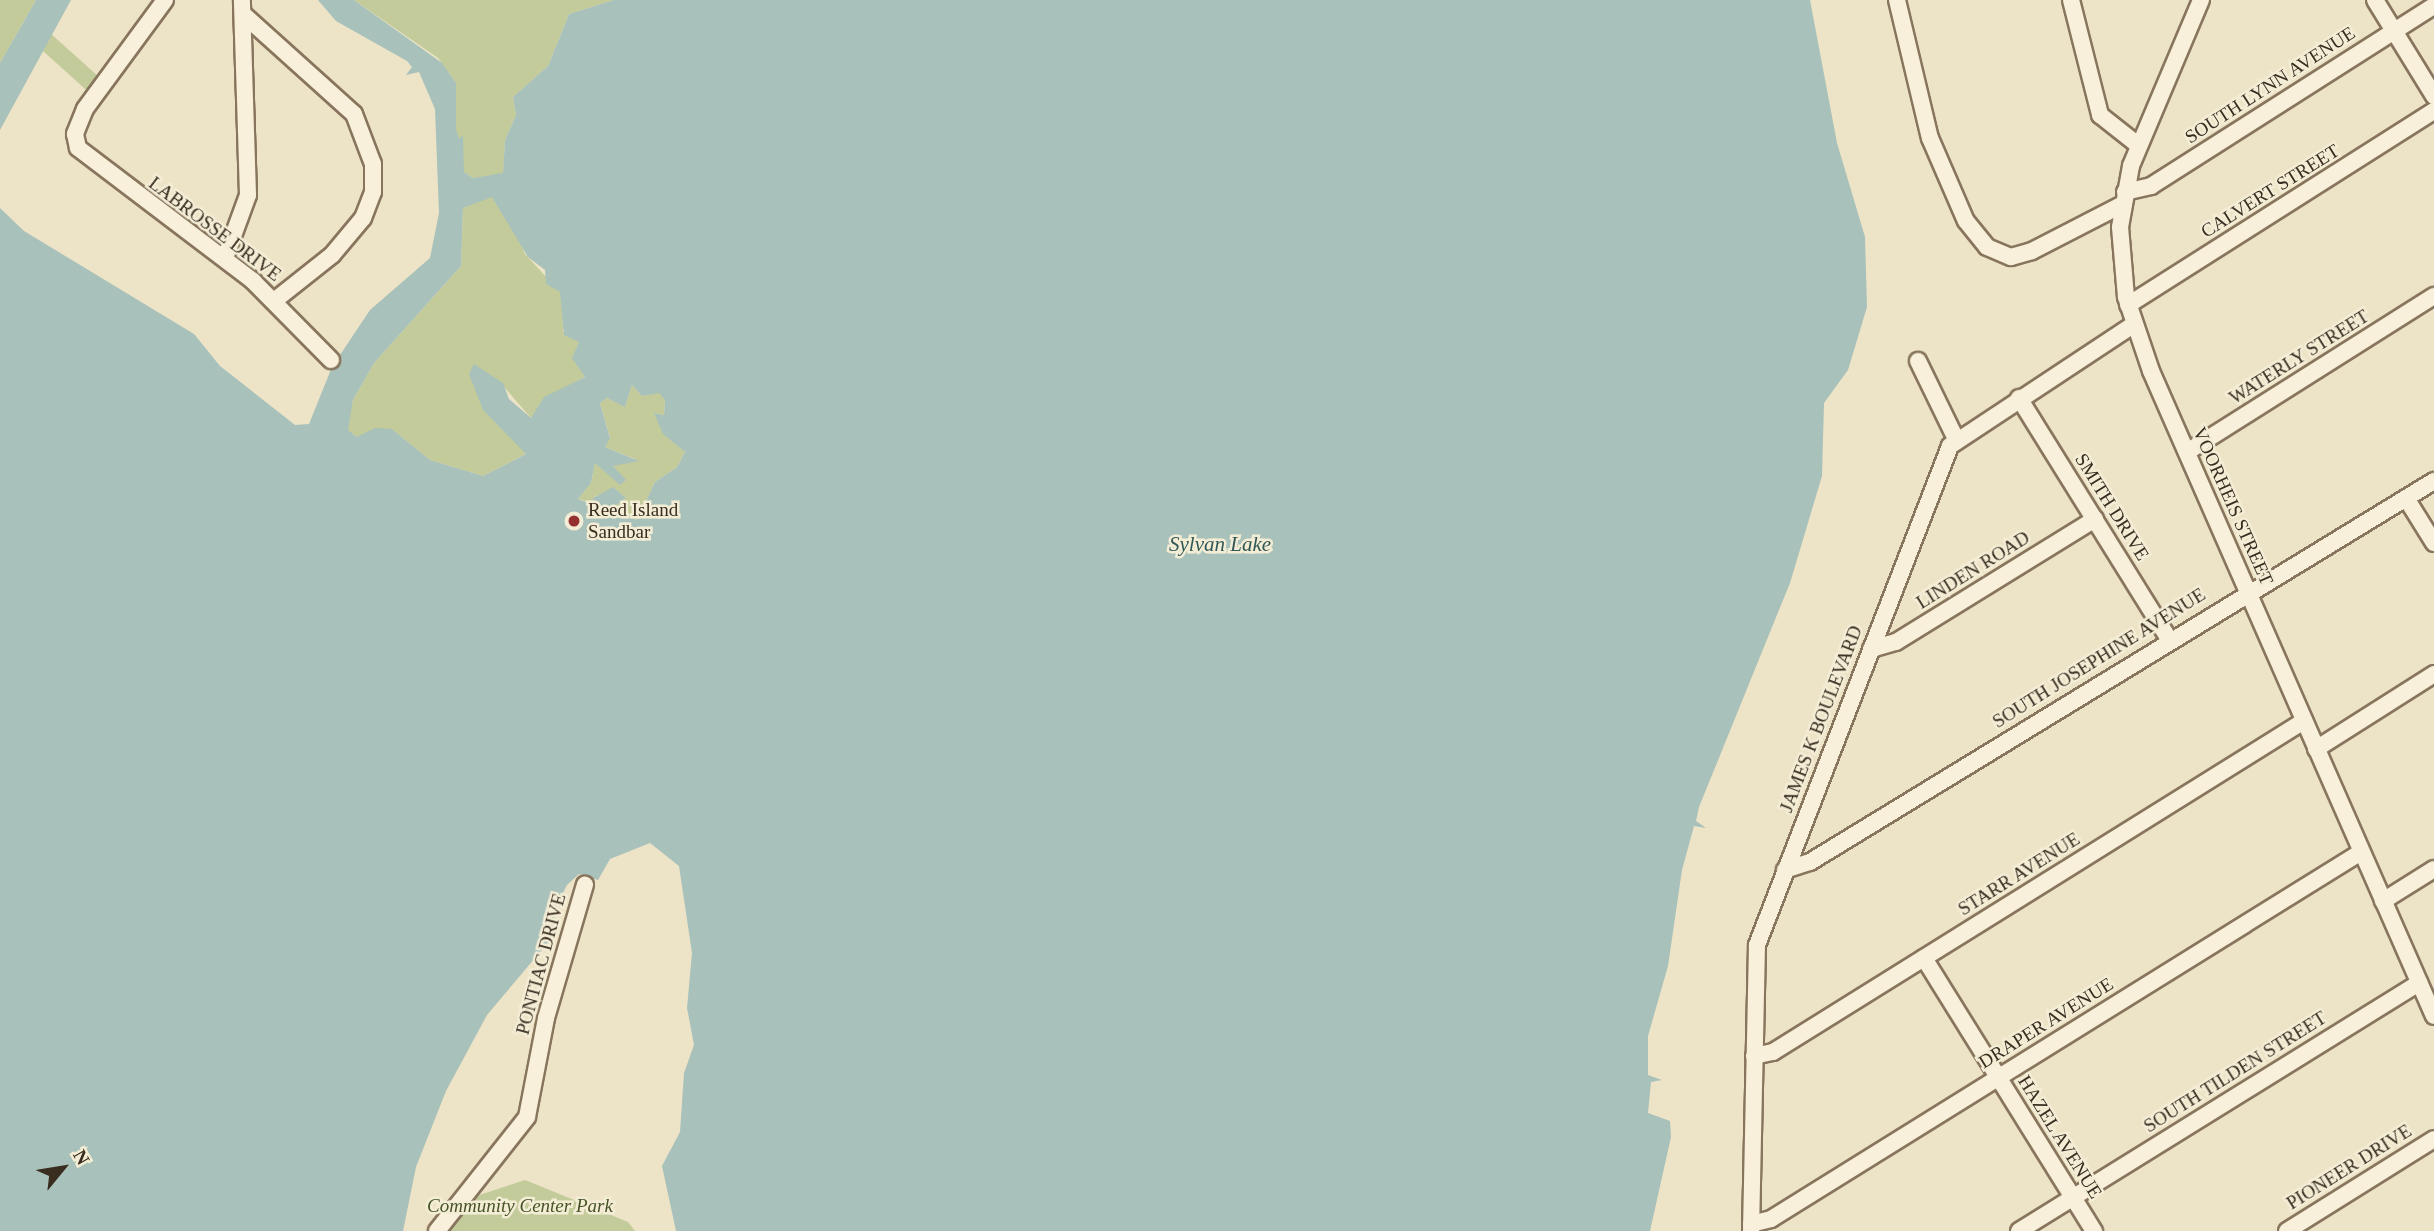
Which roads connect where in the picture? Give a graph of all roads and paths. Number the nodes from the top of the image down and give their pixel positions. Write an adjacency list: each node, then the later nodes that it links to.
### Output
1 (165, 0): 13 (street, LABROSSE DRIVE)
2 (1896, 0): 12 (street, SOUTH LYNN AVENUE)
3 (2071, 0): 11 (street)
4 (2201, 0): 11 (street, VOORHEIS STREET)
5 (2375, 0): 8 (street)
6 (2434, 6): 8 (street, SOUTH LYNN AVENUE)
7 (243, 8): 13 (street); 15 (street)
8 (2394, 31): 9 (street); 12 (street, SOUTH LYNN AVENUE)
9 (2434, 96)
10 (2434, 111): 16 (street, CALVERT STREET)
11 (2138, 145): 12 (street, VOORHEIS STREET)
12 (2124, 198): 16 (street, VOORHEIS STREET)
13 (225, 258): 15 (street, LABROSSE DRIVE)
14 (2434, 296): 22 (street, WATERLY STREET)
15 (274, 301): 18 (street, LABROSSE DRIVE)
16 (2128, 305): 17 (street, VOORHEIS STREET)
17 (2133, 326): 20 (street); 22 (street, VOORHEIS STREET)
18 (331, 360)
19 (1918, 361): 21 (street)
20 (2019, 398): 21 (street); 25 (street, SMITH DRIVE)
21 (1956, 439): 29 (street, JAMES K BOULEVARD)
22 (2187, 452): 27 (street, VOORHEIS STREET)
23 (2434, 481): 24 (street, SOUTH JOSEPHINE AVENUE)
24 (2406, 498): 26 (street); 27 (street, SOUTH JOSEPHINE AVENUE)
25 (2095, 519): 28 (street, SMITH DRIVE); 29 (street, LINDEN ROAD)
26 (2434, 543)
27 (2248, 593): 28 (street, SOUTH JOSEPHINE AVENUE); 31 (street, VOORHEIS STREET)
28 (2169, 639): 35 (street, SOUTH JOSEPHINE AVENUE)
29 (1871, 649): 35 (street, JAMES K BOULEVARD)
30 (2434, 674): 32 (street)
31 (2304, 721): 32 (street, VOORHEIS STREET); 38 (street, STARR AVENUE)
32 (2316, 749): 33 (street, VOORHEIS STREET)
33 (2361, 852): 37 (street, VOORHEIS STREET); 42 (street, DRAPER AVENUE)
34 (2434, 869): 37 (street)
35 (1785, 870): 41 (street, JAMES K BOULEVARD)
36 (585, 885): 46 (street, PONTIAC DRIVE)
37 (2383, 901): 39 (street, VOORHEIS STREET)
38 (1924, 958): 41 (street, STARR AVENUE); 42 (street, HAZEL AVENUE)
39 (2419, 983): 40 (street, VOORHEIS STREET); 44 (street, SOUTH TILDEN STREET)
40 (2434, 1016)
41 (1754, 1056): 45 (street, JAMES K BOULEVARD)
42 (1999, 1077): 44 (street, HAZEL AVENUE); 45 (street, DRAPER AVENUE)
43 (2434, 1139): 49 (street, PIONEER DRIVE)
44 (2073, 1197): 47 (street, SOUTH TILDEN STREET); 48 (street, HAZEL AVENUE)
45 (1751, 1228)
46 (437, 1231)
47 (2019, 1231)
48 (2094, 1231)
49 (2287, 1231)

